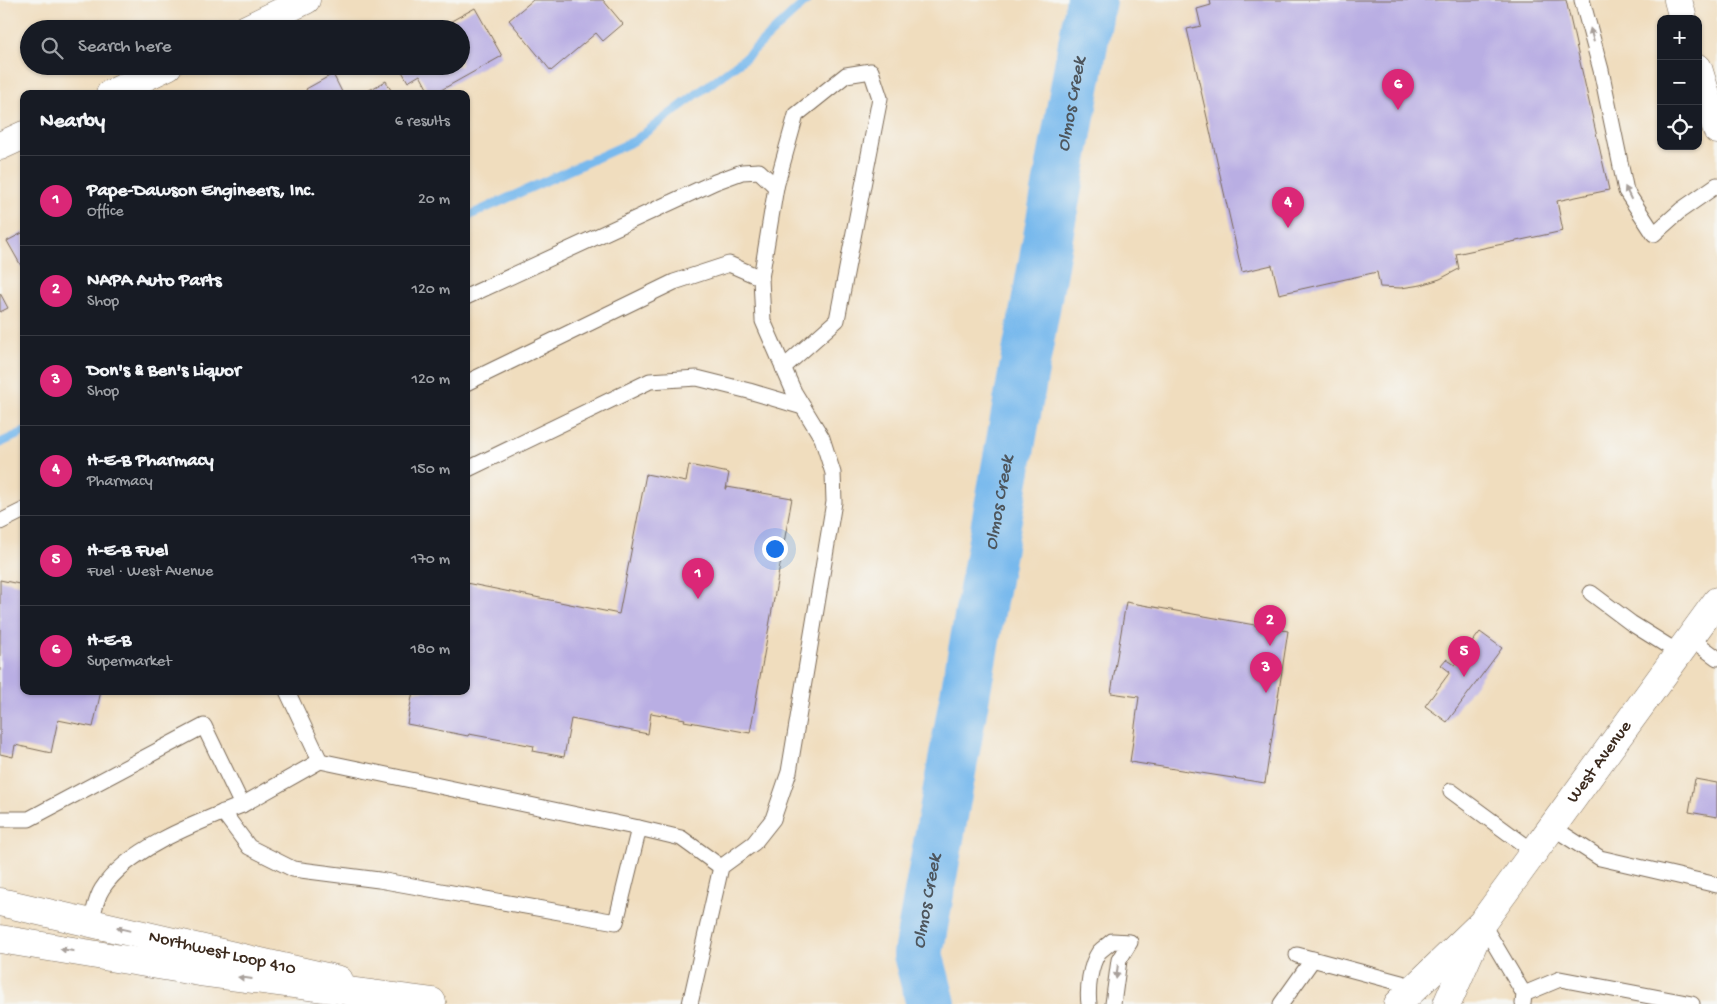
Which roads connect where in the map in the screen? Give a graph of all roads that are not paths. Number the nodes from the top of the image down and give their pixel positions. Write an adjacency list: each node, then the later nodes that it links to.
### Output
1 (1582, 0): 12 (lane, one-way to 1)
2 (1678, 0): 4 (main road)
3 (296, 2): 5 (main road)
4 (1683, 15)
5 (263, 20)
6 (149, 75): 8 (main road)
7 (1702, 81): 9 (main road)
8 (118, 90)
9 (1717, 130)
10 (20, 137): 11 (main road)
11 (0, 146)
12 (1717, 185)
13 (776, 187): 14 (lane); 15 (lane); 16 (lane)
14 (762, 278): 16 (lane); 17 (lane)
15 (470, 295)
16 (783, 368): 18 (lane)
17 (470, 381)
18 (804, 408): 19 (lane); 35 (lane)
19 (470, 468)
20 (20, 512): 21 (lane)
21 (0, 522)
22 (1591, 593): 24 (lane)
23 (1717, 601): 24 (main road, West Avenue)
24 (1684, 646): 25 (lane); 32 (main road, West Avenue)
25 (1717, 658)
26 (289, 695): 27 (lane)
27 (320, 761): 29 (lane); 33 (lane)
28 (1451, 791): 34 (lane)
29 (242, 804): 30 (lane); 31 (lane)
30 (223, 812): 33 (lane); 38 (lane)
31 (0, 819)
32 (1552, 827): 34 (main road, West Avenue); 36 (lane)
33 (639, 828): 35 (lane)
34 (1534, 852): 39 (main road, West Avenue)
35 (721, 867): 46 (lane)
36 (1717, 885)
37 (0, 902): 38 (main road, Northwest Loop 410)
38 (92, 922): 45 (main road, Northwest Loop 410, one-way to 38)
39 (1482, 923): 43 (main road, West Avenue); 44 (lane); 50 (main road, West Avenue)
40 (0, 939): 45 (main road, one-way to 40)
41 (1297, 955): 42 (lane)
42 (1313, 959): 43 (lane); 49 (lane)
43 (1407, 995)
44 (1524, 999): 51 (lane)
45 (437, 1003)
46 (690, 1004)
47 (1089, 1004): 48 (lane, one-way to 48)
48 (1113, 1004)
49 (1281, 1004)
50 (1447, 1004)
51 (1692, 1004)

